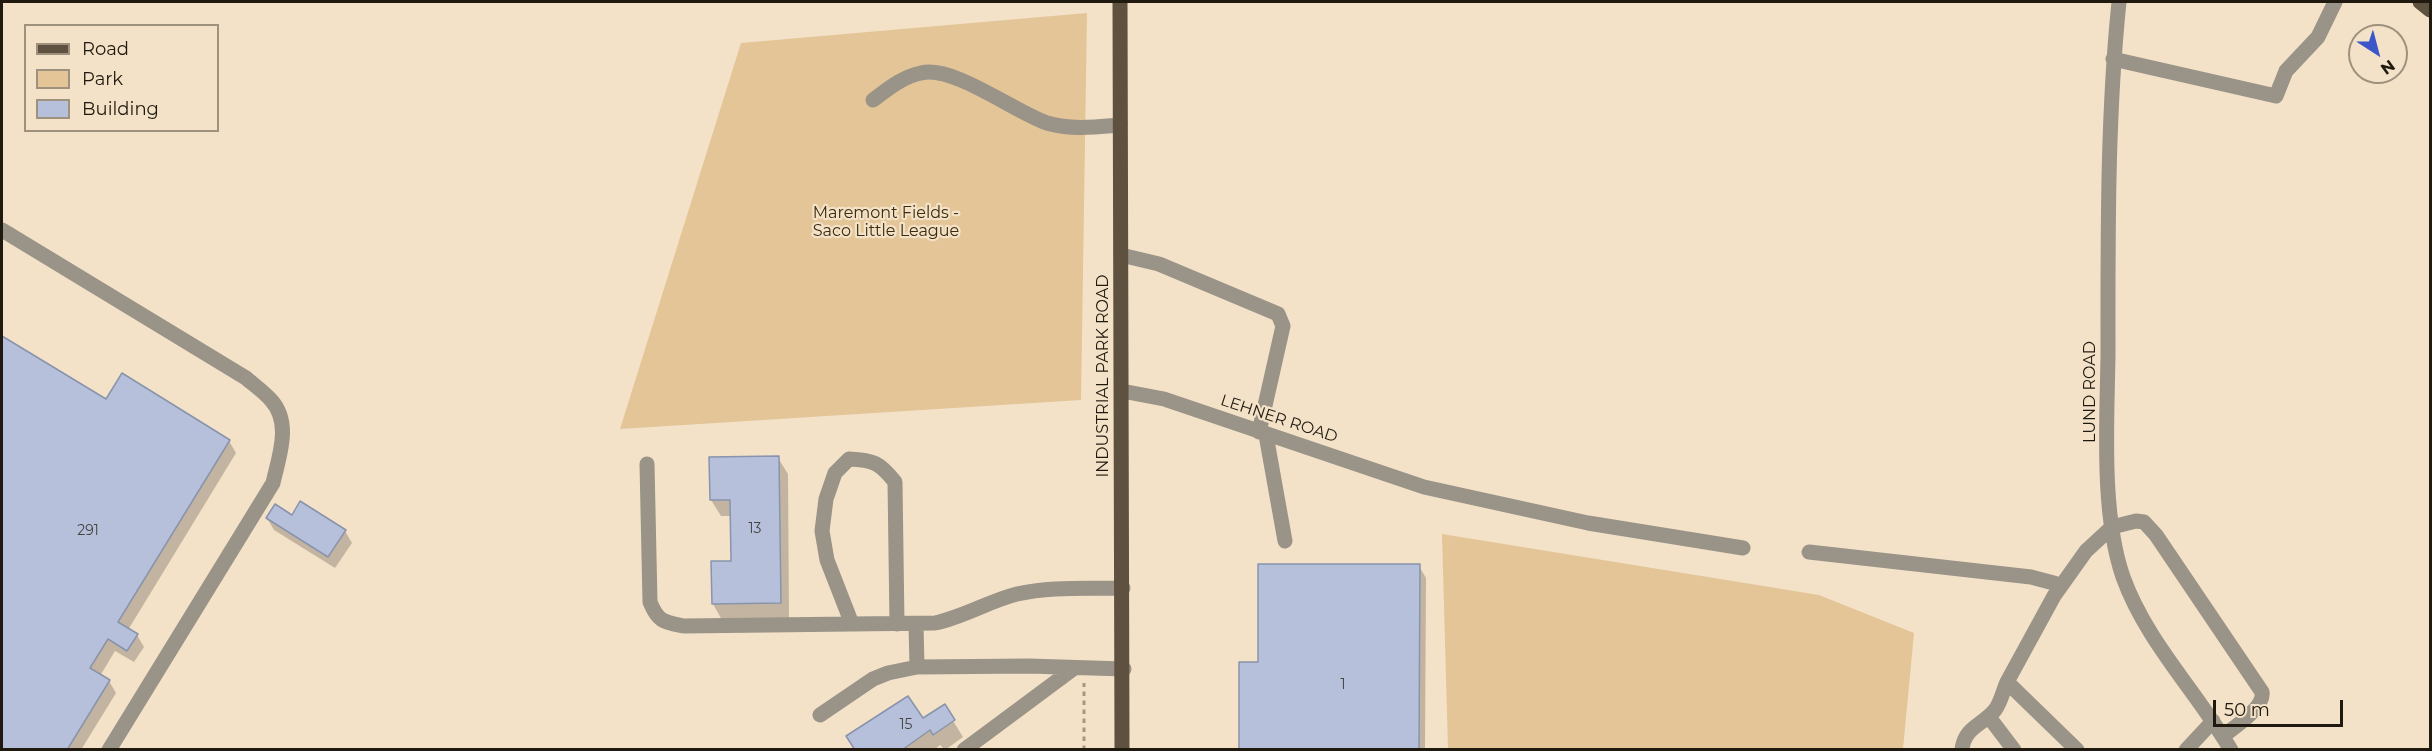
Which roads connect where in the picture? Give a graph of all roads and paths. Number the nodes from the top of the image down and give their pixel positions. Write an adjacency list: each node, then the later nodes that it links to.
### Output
1 (1119, 2): 8 (main road, INDUSTRIAL PARK ROAD)
2 (2119, 2): 6 (street, LUND ROAD)
3 (2336, 2): 6 (street)
4 (2420, 2): 5 (main road)
5 (2430, 10)
6 (2113, 59): 14 (street, LUND ROAD)
7 (873, 100): 8 (street)
8 (1120, 126): 10 (main road, INDUSTRIAL PARK ROAD)
9 (2, 230): 31 (street)
10 (1120, 255): 11 (main road, INDUSTRIAL PARK ROAD); 12 (street)
11 (1122, 391): 12 (street, LEHNER ROAD); 19 (main road, INDUSTRIAL PARK ROAD)
12 (1262, 433): 15 (street); 16 (street, LEHNER ROAD)
13 (648, 464): 20 (street)
14 (2112, 527): 18 (street); 29 (street, LUND ROAD); 30 (street)
15 (1285, 541)
16 (1743, 548)
17 (1809, 552): 18 (street)
18 (2061, 585): 26 (street)
19 (1123, 588): 22 (street); 25 (main road, INDUSTRIAL PARK ROAD)
20 (852, 624): 21 (street); 21 (street)
21 (897, 624): 22 (street)
22 (916, 624): 23 (street)
23 (917, 667): 24 (street); 27 (street)
24 (1079, 669): 25 (street); 32 (street); 33 (path)
25 (1124, 669): 34 (main road, INDUSTRIAL PARK ROAD)
26 (2007, 682): 28 (street); 37 (street)
27 (820, 715)
28 (1989, 717): 35 (street); 36 (street)
29 (2213, 721): 30 (street, LUND ROAD); 38 (street)
30 (2227, 743)
31 (108, 750)
32 (964, 750)
33 (1084, 750)
34 (1122, 750)
35 (1962, 750)
36 (2014, 750)
37 (2078, 750)
38 (2186, 750)

